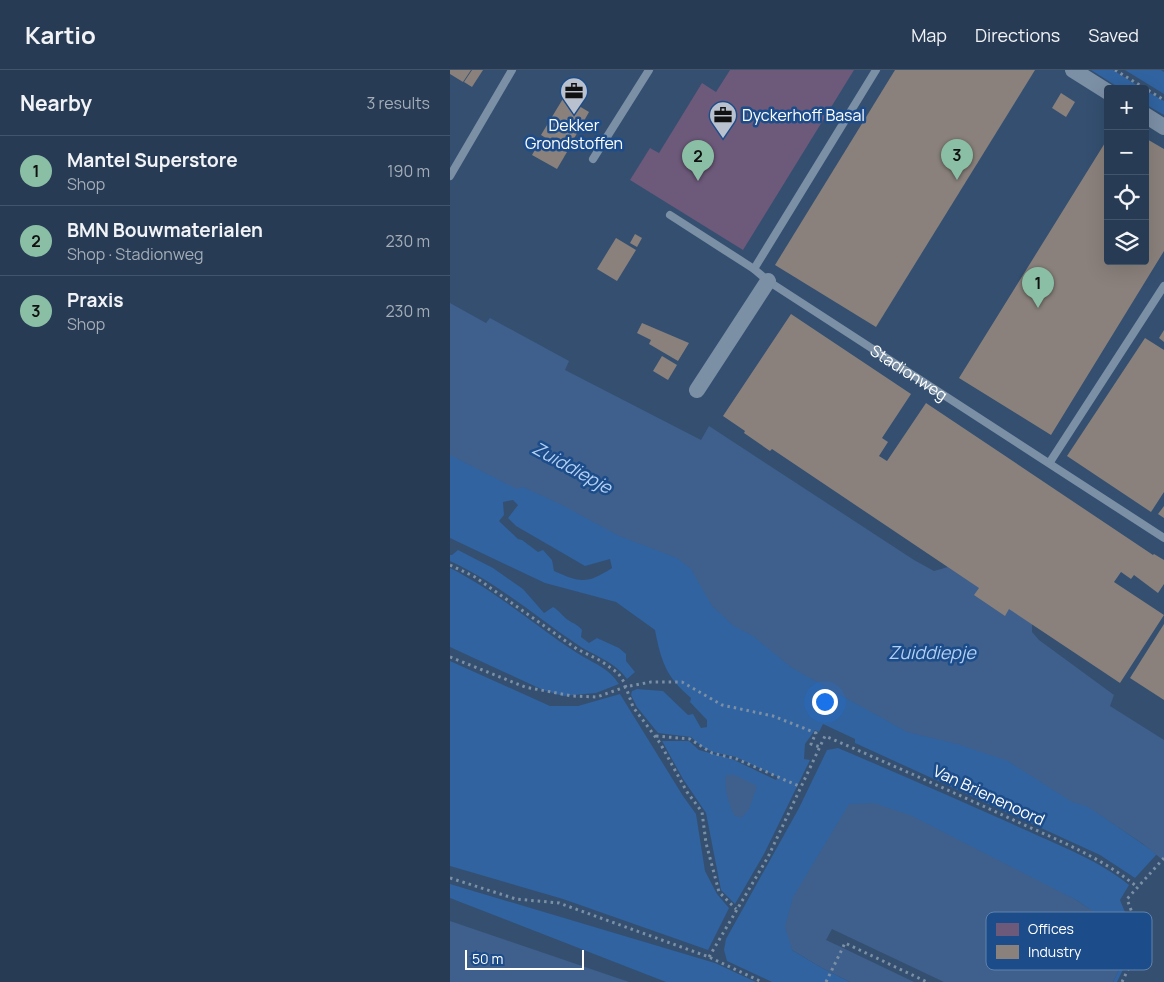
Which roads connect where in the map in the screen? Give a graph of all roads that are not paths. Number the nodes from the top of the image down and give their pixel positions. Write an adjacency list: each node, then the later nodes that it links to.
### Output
1 (512, 70): 9 (lane)
2 (649, 70): 8 (lane)
3 (876, 70): 11 (lane)
4 (1073, 70): 5 (street)
5 (1104, 89)
6 (1149, 118): 7 (street)
7 (1164, 127)
8 (593, 159)
9 (450, 176)
10 (670, 215): 11 (lane, Stadionweg)
11 (754, 269): 12 (lane, Stadionweg)
12 (768, 281): 14 (street); 15 (lane, Stadionweg)
13 (1164, 286): 15 (lane)
14 (697, 390)
15 (1050, 462): 16 (lane, Stadionweg)
16 (1164, 538)

